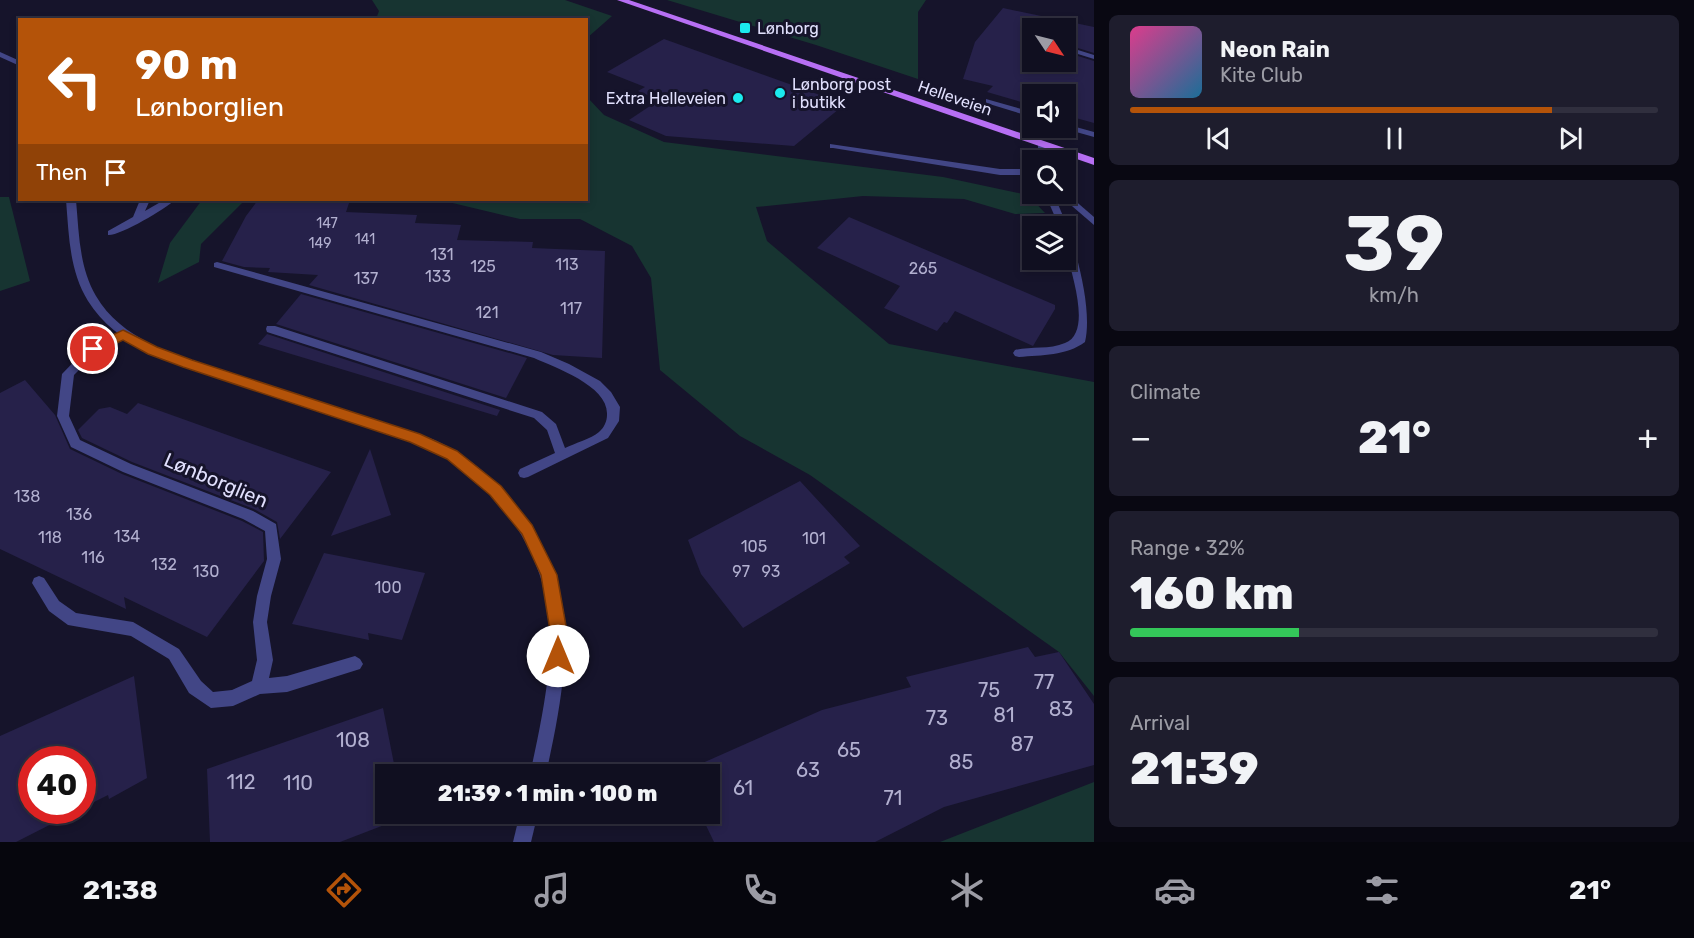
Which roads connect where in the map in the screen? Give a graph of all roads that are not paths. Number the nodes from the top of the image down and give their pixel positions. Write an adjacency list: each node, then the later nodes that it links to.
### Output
1 (621, 0): 10 (main road, Helleveien)
2 (1076, 51): 4 (street)
3 (0, 54): 5 (street)
4 (1094, 57)
5 (18, 63)
6 (989, 100): 7 (street, Helleveien)
7 (1022, 112)
8 (1076, 129): 9 (street)
9 (1094, 135)
10 (1041, 143): 12 (street); 13 (main road, Helleveien)
11 (832, 146): 14 (street)
12 (1041, 150)
13 (1094, 162)
14 (1022, 172)
15 (71, 201): 25 (street)
16 (145, 201): 20 (street)
17 (168, 201): 20 (street)
18 (1054, 204): 26 (street)
19 (1073, 204): 21 (street)
20 (137, 219): 22 (street)
21 (1094, 222)
22 (111, 233)
23 (217, 265): 27 (street)
24 (271, 329): 27 (street)
25 (123, 334): 31 (street, Lønborglien); 32 (street)
26 (1019, 353)
27 (562, 456): 28 (street)
28 (524, 473)
29 (39, 583): 31 (street)
30 (355, 664): 31 (street)
31 (260, 686)
32 (540, 764)
33 (526, 824): 34 (street)
34 (522, 842)

